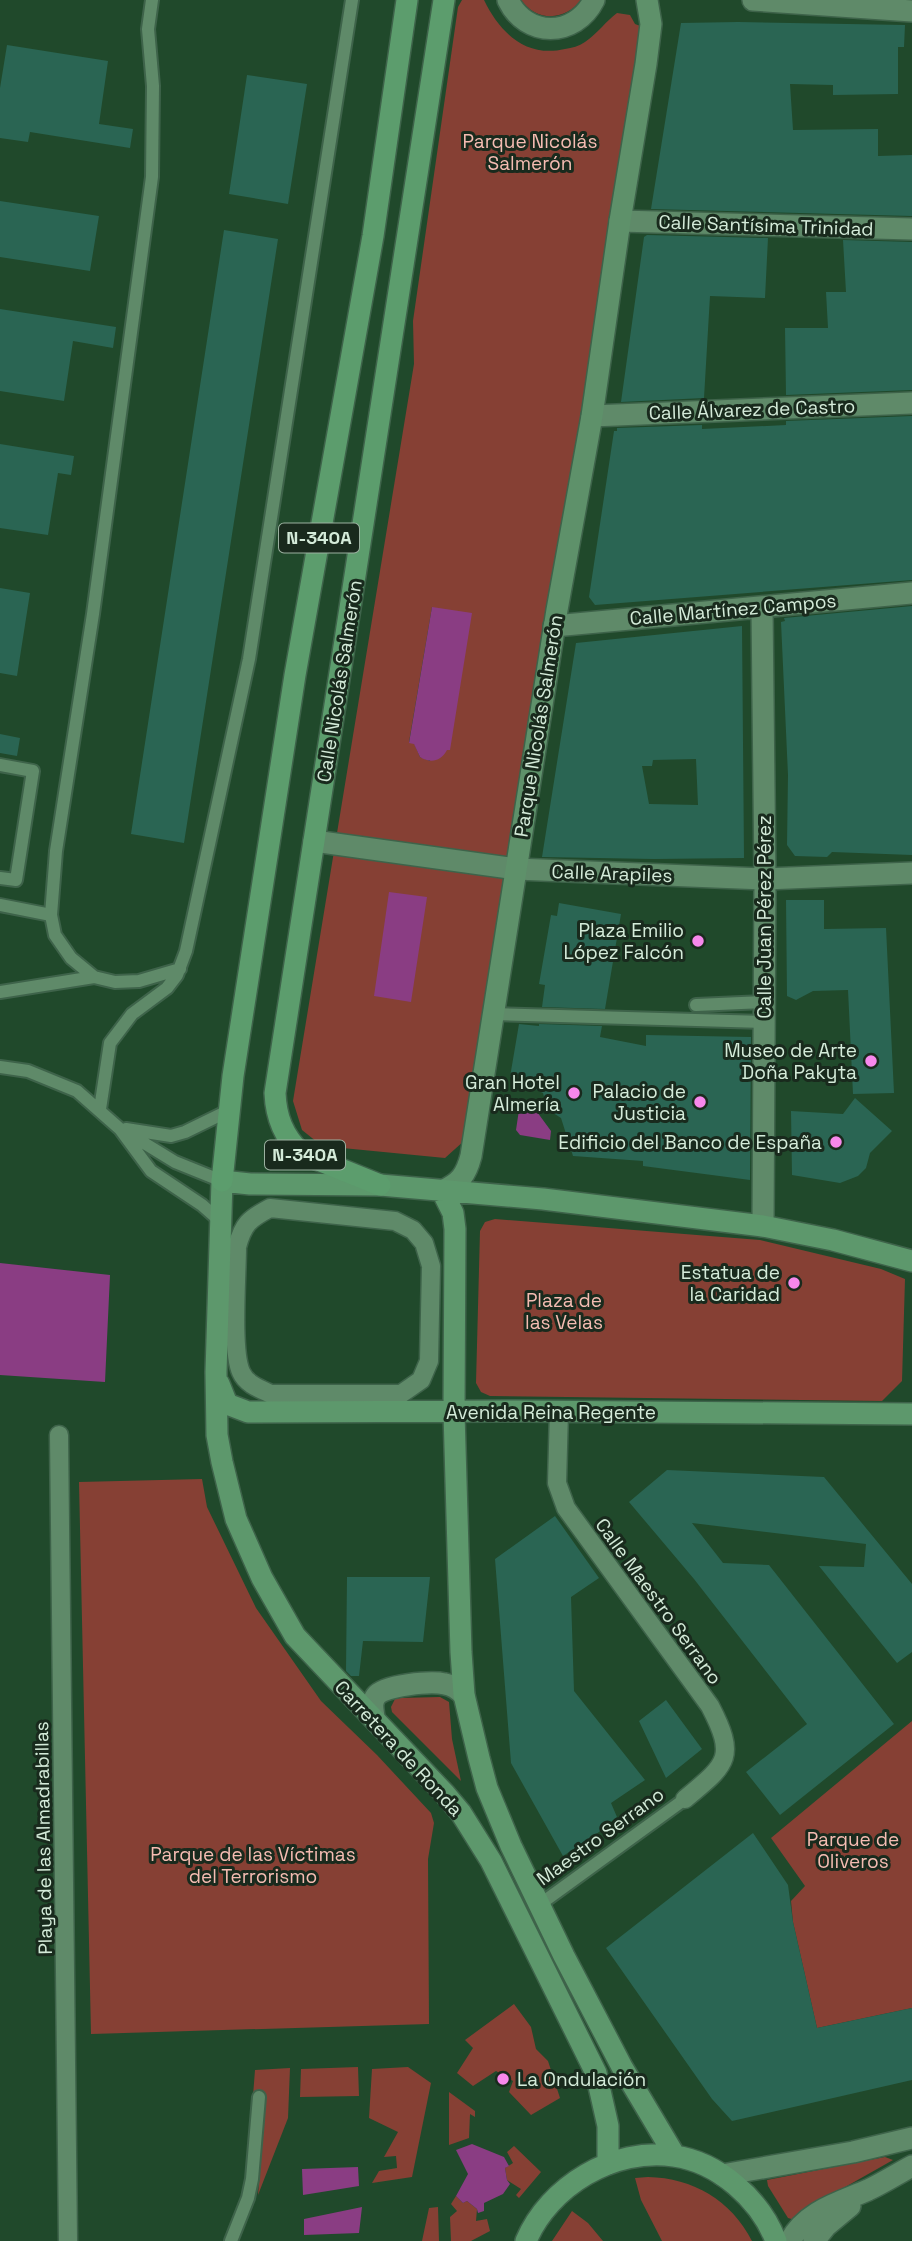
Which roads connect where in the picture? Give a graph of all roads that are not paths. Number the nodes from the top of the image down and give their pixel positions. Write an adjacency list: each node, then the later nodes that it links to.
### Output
1 (152, 0): 25 (lane)
2 (352, 0): 26 (lane)
3 (407, 0): 34 (highway, N-340A)
4 (444, 0): 19 (highway, Calle Nicolás Salmerón / N-340A)
5 (508, 0): 6 (street)
6 (594, 0)
7 (647, 0): 11 (main road, Parque Nicolás Salmerón)
8 (753, 0): 9 (street)
9 (879, 4): 10 (street)
10 (912, 11)
11 (620, 221): 12 (street, Calle Santísima Trinidad); 14 (main road, Parque Nicolás Salmerón)
12 (912, 229)
13 (912, 403): 14 (street, Calle Álvarez de Castro)
14 (592, 416): 17 (main road, Parque Nicolás Salmerón)
15 (912, 593): 16 (street, Calle Martínez Campos)
16 (762, 607): 17 (street, Calle Martínez Campos); 23 (street, Calle Juan Pérez Pérez)
17 (554, 626): 20 (main road, Parque Nicolás Salmerón)
18 (0, 765): 22 (lane)
19 (314, 841): 20 (street, Calle Arapiles); 37 (highway, Calle Nicolás Salmerón / N-340A)
20 (516, 869): 23 (street, Calle Arapiles); 31 (main road, Parque Nicolás Salmerón)
21 (912, 873): 23 (street, Calle Arapiles)
22 (0, 878)
23 (765, 878): 30 (street, Calle Juan Pérez Pérez)
24 (0, 905): 25 (lane)
25 (51, 915): 27 (lane)
26 (180, 969): 27 (lane); 33 (lane)
27 (94, 977): 28 (lane)
28 (0, 992)
29 (696, 1004): 30 (lane)
30 (764, 1012): 31 (lane); 41 (street, Calle Juan Pérez Pérez)
31 (492, 1014): 38 (main road, Parque Nicolás Salmerón)
32 (0, 1066): 33 (lane)
33 (100, 1109): 35 (lane)
34 (228, 1111): 35 (lane); 36 (highway, N-340A)
35 (120, 1129): 36 (lane); 39 (lane)
36 (222, 1181): 37 (main road); 39 (main road, Carretera de Ronda)
37 (380, 1185): 38 (main road)
38 (442, 1191): 41 (main road); 46 (main road, Carretera de Ronda)
39 (219, 1220): 43 (main road, Carretera de Ronda)
40 (395, 1221): 40 (street)
41 (763, 1226): 42 (main road)
42 (912, 1261)
43 (216, 1372): 46 (main road, Avenida Reina Regente); 49 (main road, Carretera de Ronda)
44 (559, 1412): 45 (main road, Avenida Reina Regente); 46 (main road, Avenida Reina Regente); 50 (street, Calle Maestro Serrano)
45 (911, 1412)
46 (454, 1413): 48 (main road, Carretera de Ronda)
47 (59, 1435): 59 (street, Playa de las Almadrabillas)
48 (464, 1695): 49 (street); 51 (main road, Carretera de Ronda)
49 (374, 1717): 55 (main road, Carretera de Ronda)
50 (685, 1799): 51 (lane, Maestro Serrano)
51 (539, 1905): 54 (main road, Carretera de Ronda)
52 (259, 2097): 60 (lane)
53 (912, 2138): 57 (street)
54 (675, 2156): 55 (main road); 57 (main road)
55 (608, 2164): 61 (main road)
56 (912, 2166): 58 (street)
57 (722, 2175): 62 (main road)
58 (871, 2189): 63 (street); 64 (street)
59 (68, 2241)
60 (231, 2241)
61 (526, 2241)
62 (776, 2241)
63 (790, 2241)
64 (814, 2241)

